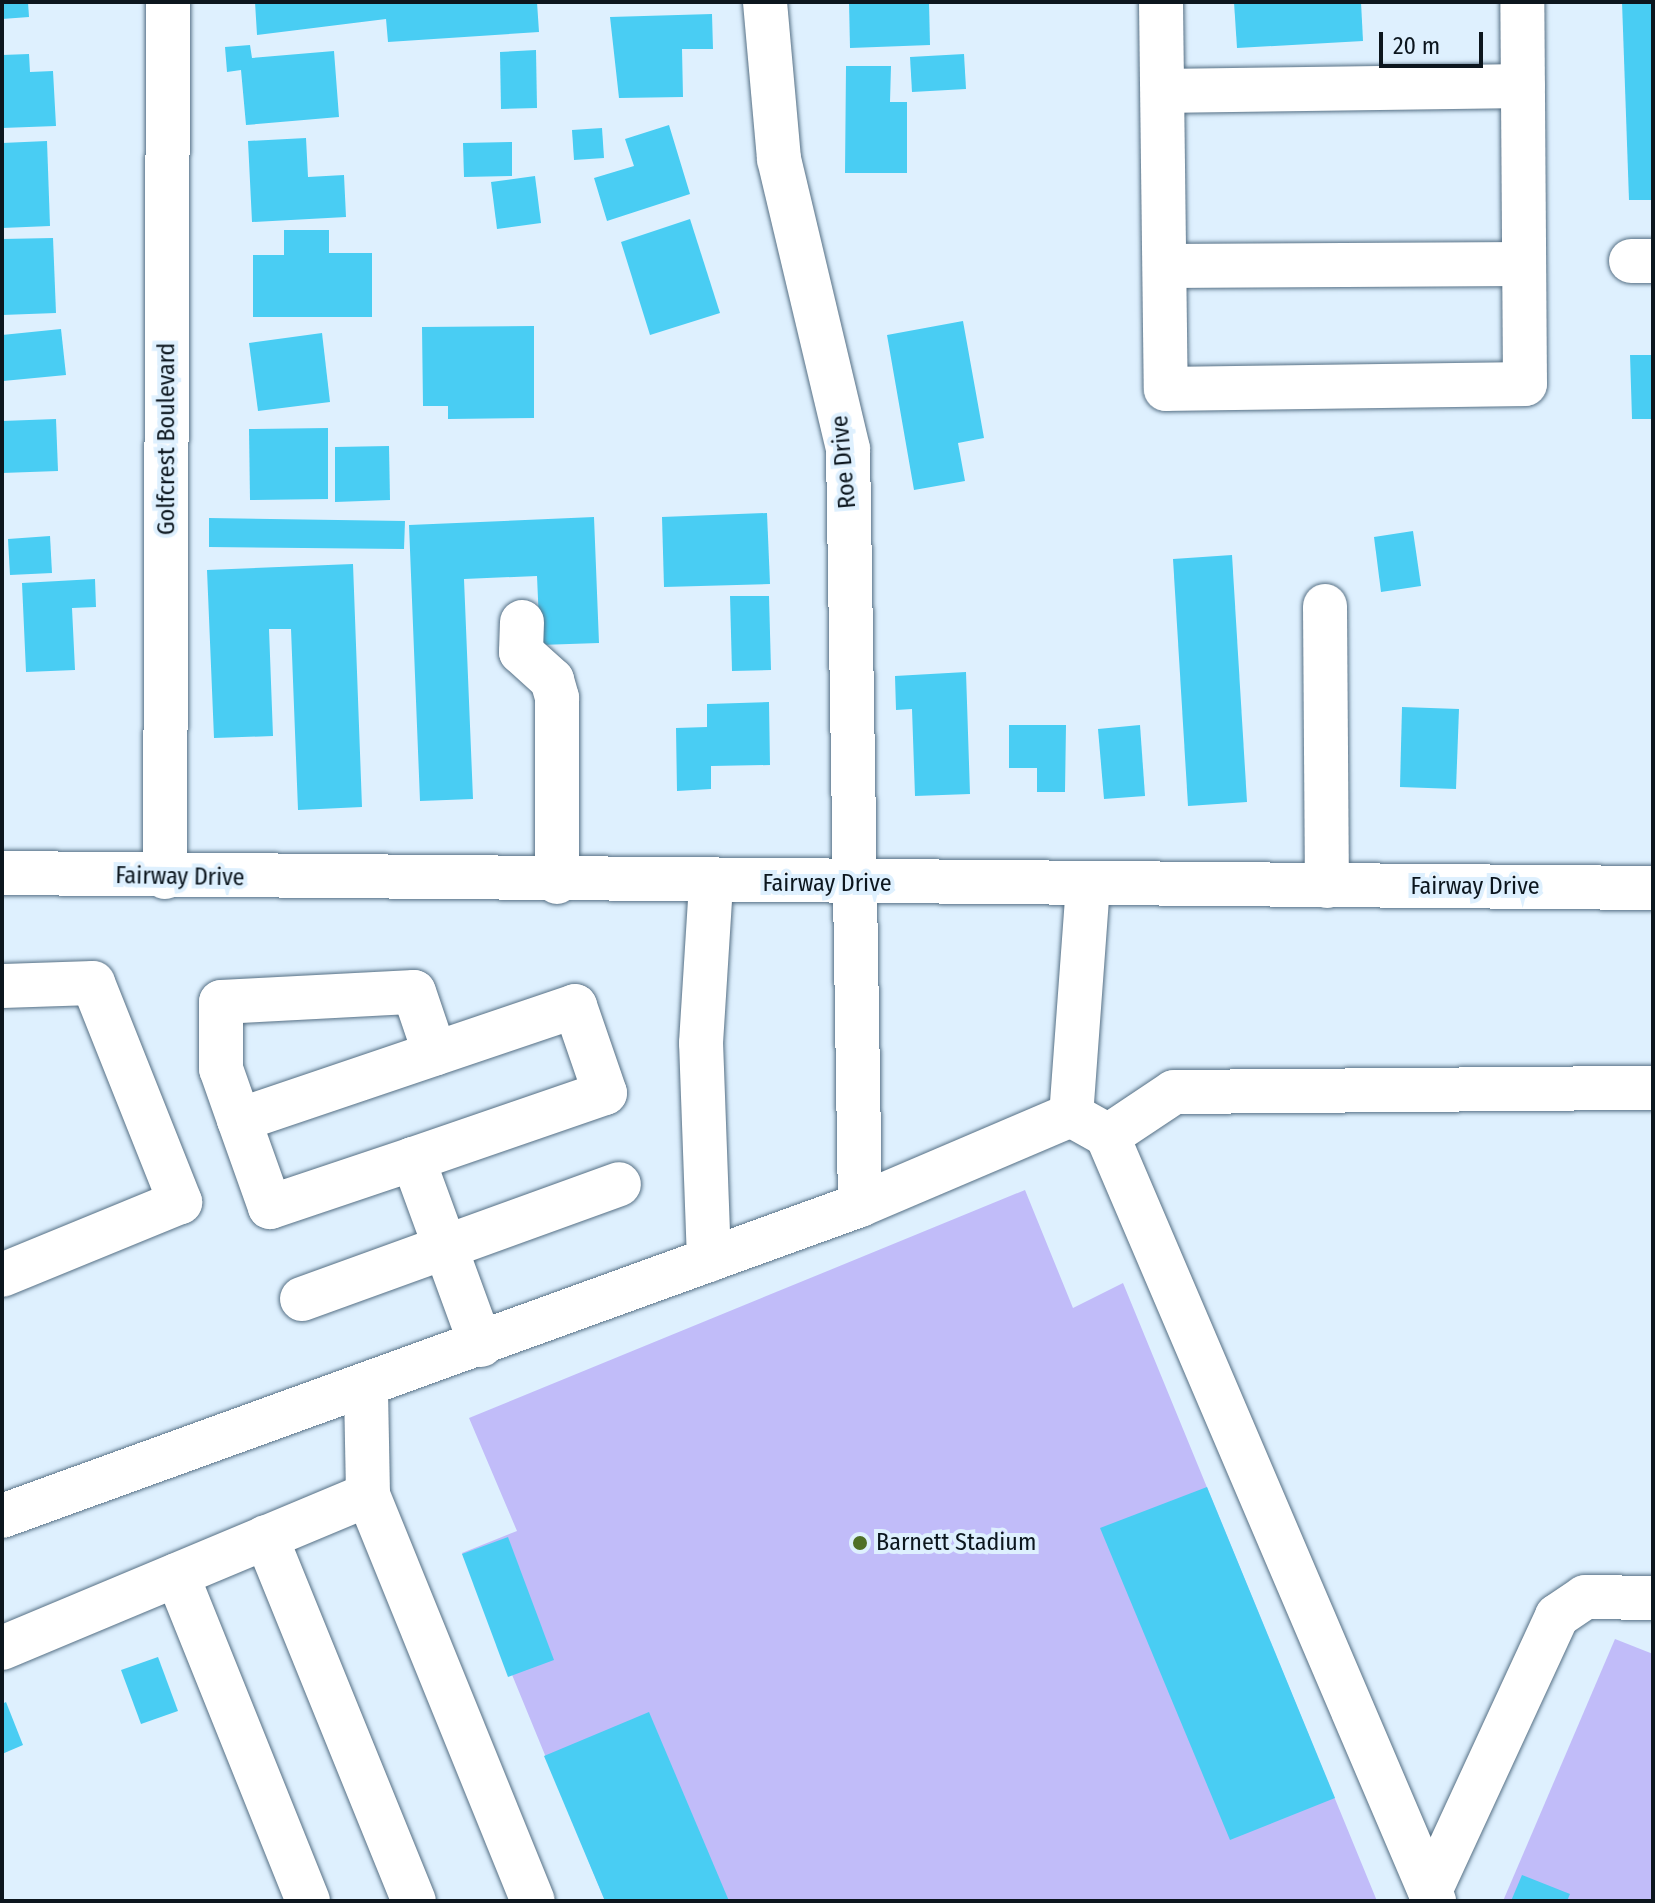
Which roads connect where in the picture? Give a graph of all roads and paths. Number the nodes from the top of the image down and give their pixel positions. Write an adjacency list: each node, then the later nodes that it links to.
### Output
1 (168, 2): 12 (street, Golfcrest Boulevard)
2 (765, 2): 14 (street, Roe Drive)
3 (1161, 2): 6 (street)
4 (1522, 2): 5 (street)
5 (1523, 86): 6 (street); 7 (street)
6 (1163, 91): 8 (street)
7 (1524, 264): 8 (street); 8 (street)
8 (1165, 266)
9 (1325, 606): 17 (street)
10 (522, 622): 13 (street)
11 (2, 873): 12 (street, Fairway Drive)
12 (165, 877): 13 (street, Fairway Drive)
13 (557, 882): 15 (street, Fairway Drive)
14 (854, 883): 15 (street, Fairway Drive); 16 (street, Fairway Drive); 26 (street, Roe Drive)
15 (711, 884): 28 (street)
16 (1088, 885): 17 (street, Fairway Drive); 23 (street)
17 (1327, 886): 18 (street, Fairway Drive)
18 (1653, 888)
19 (2, 986): 29 (street)
20 (435, 1054): 22 (street); 22 (street); 24 (street)
21 (1653, 1088): 23 (street)
22 (239, 1120): 24 (street)
23 (1089, 1125): 26 (street); 39 (street)
24 (413, 1159): 27 (street)
25 (619, 1184): 27 (street)
26 (860, 1205): 28 (street)
27 (445, 1246): 30 (street); 31 (street)
28 (709, 1260): 31 (street)
29 (2, 1275)
30 (302, 1299)
31 (481, 1345): 32 (street)
32 (366, 1390): 33 (street); 34 (street)
33 (368, 1495): 35 (street); 42 (street)
34 (2, 1516)
35 (266, 1537): 36 (street); 41 (street)
36 (177, 1575): 38 (street); 40 (street)
37 (1653, 1598): 39 (street)
38 (2, 1648)
39 (1432, 1896)
40 (308, 1901)
41 (414, 1901)
42 (533, 1901)

